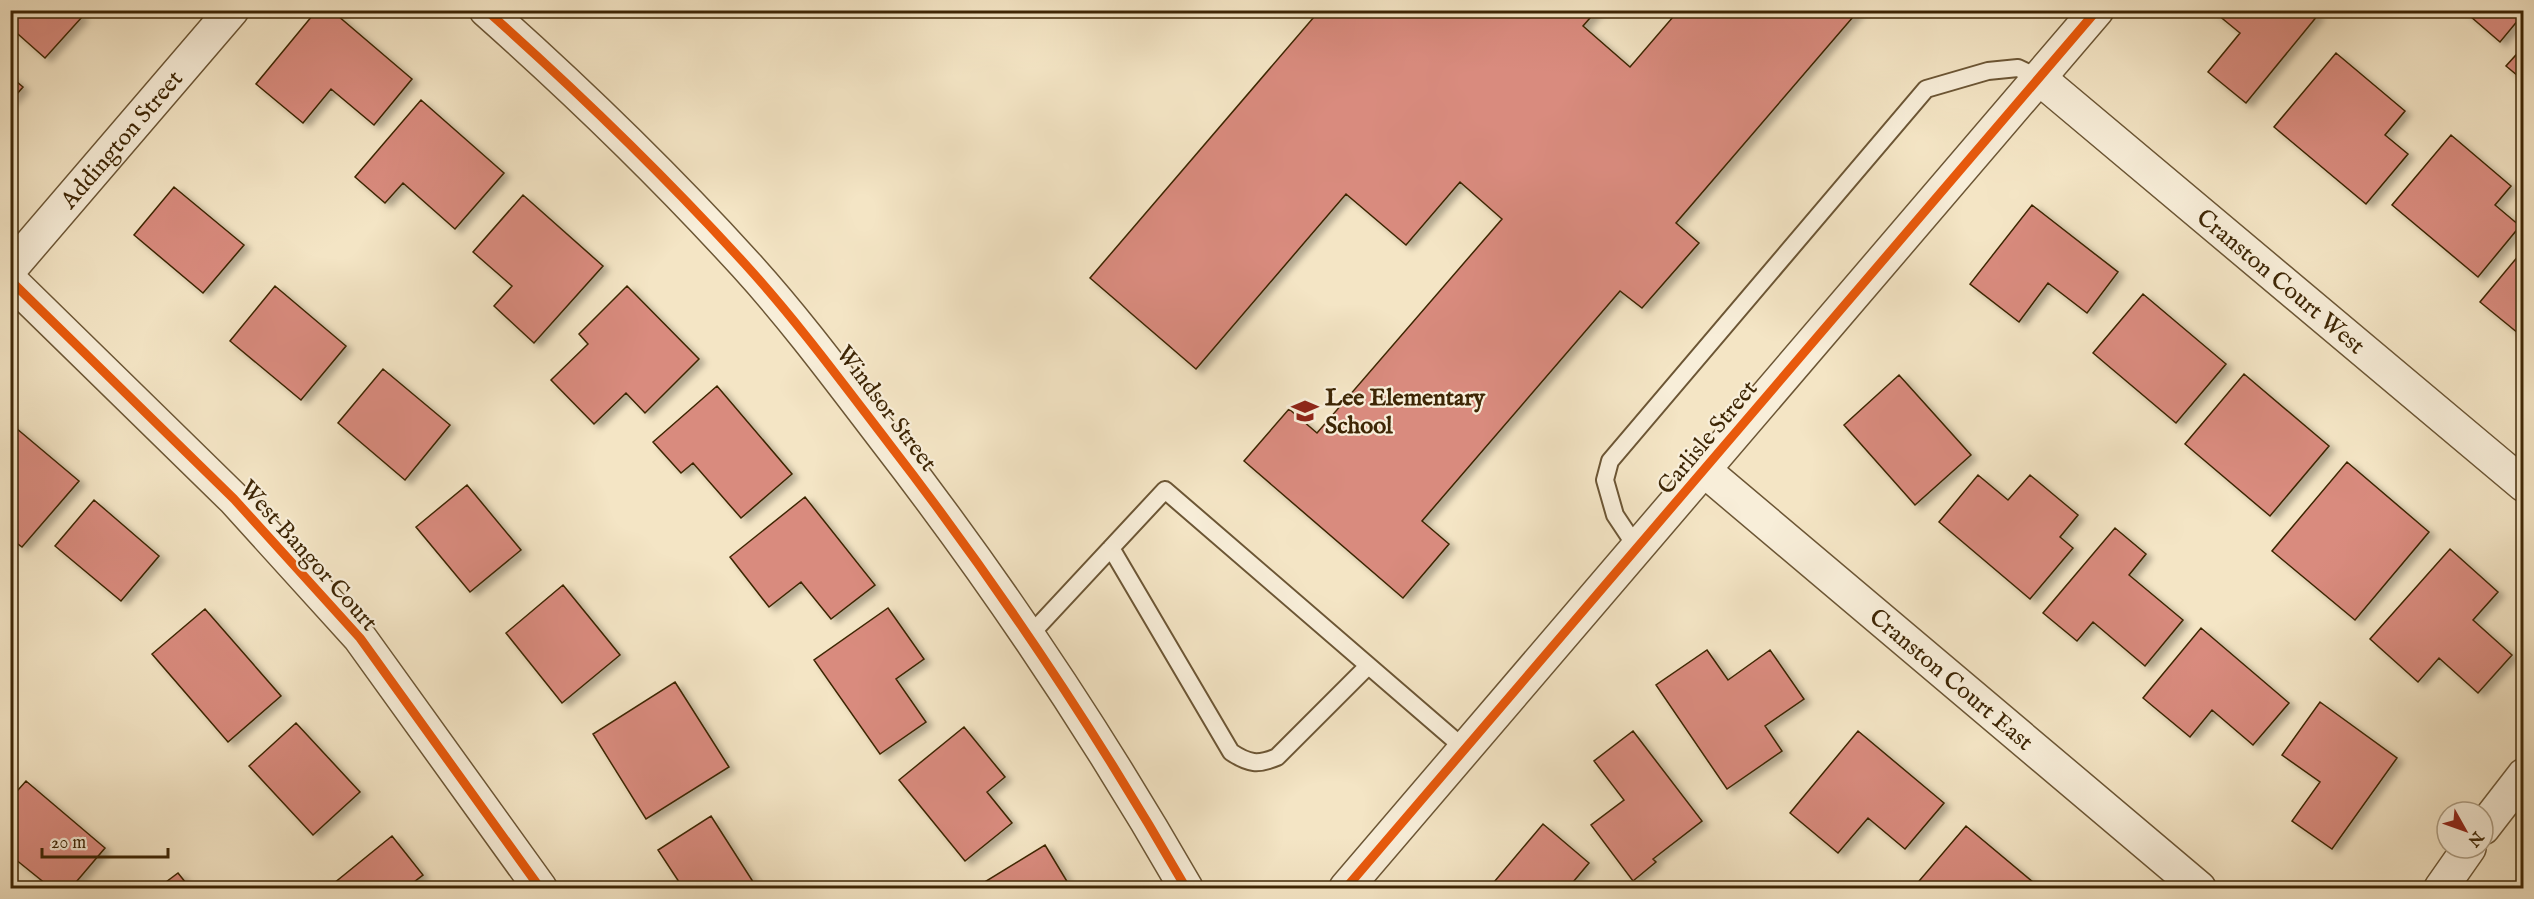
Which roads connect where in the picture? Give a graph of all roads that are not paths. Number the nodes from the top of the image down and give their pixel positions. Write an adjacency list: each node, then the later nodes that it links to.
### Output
1 (232, 10): 5 (street, Addington Street)
2 (486, 10): 11 (street, Windsor Street)
3 (2097, 10): 4 (street, Carlisle Street)
4 (2039, 78): 7 (street, Carlisle Street); 8 (street, Cranston Court West); 10 (lane)
5 (10, 269)
6 (10, 280): 17 (street, West Bangor Court)
7 (1704, 470): 10 (street, Carlisle Street); 20 (street, Cranston Court East)
8 (2523, 485)
9 (1111, 548): 11 (lane); 12 (lane); 12 (lane)
10 (1637, 548): 13 (street, Carlisle Street)
11 (1029, 636): 18 (street, Windsor Street)
12 (1368, 666): 13 (lane)
13 (1465, 750): 19 (street, Carlisle Street)
14 (2523, 776): 15 (street)
15 (2495, 812)
16 (2461, 860): 21 (street)
17 (540, 888)
18 (1186, 888)
19 (1346, 888)
20 (2199, 888)
21 (2441, 888)

